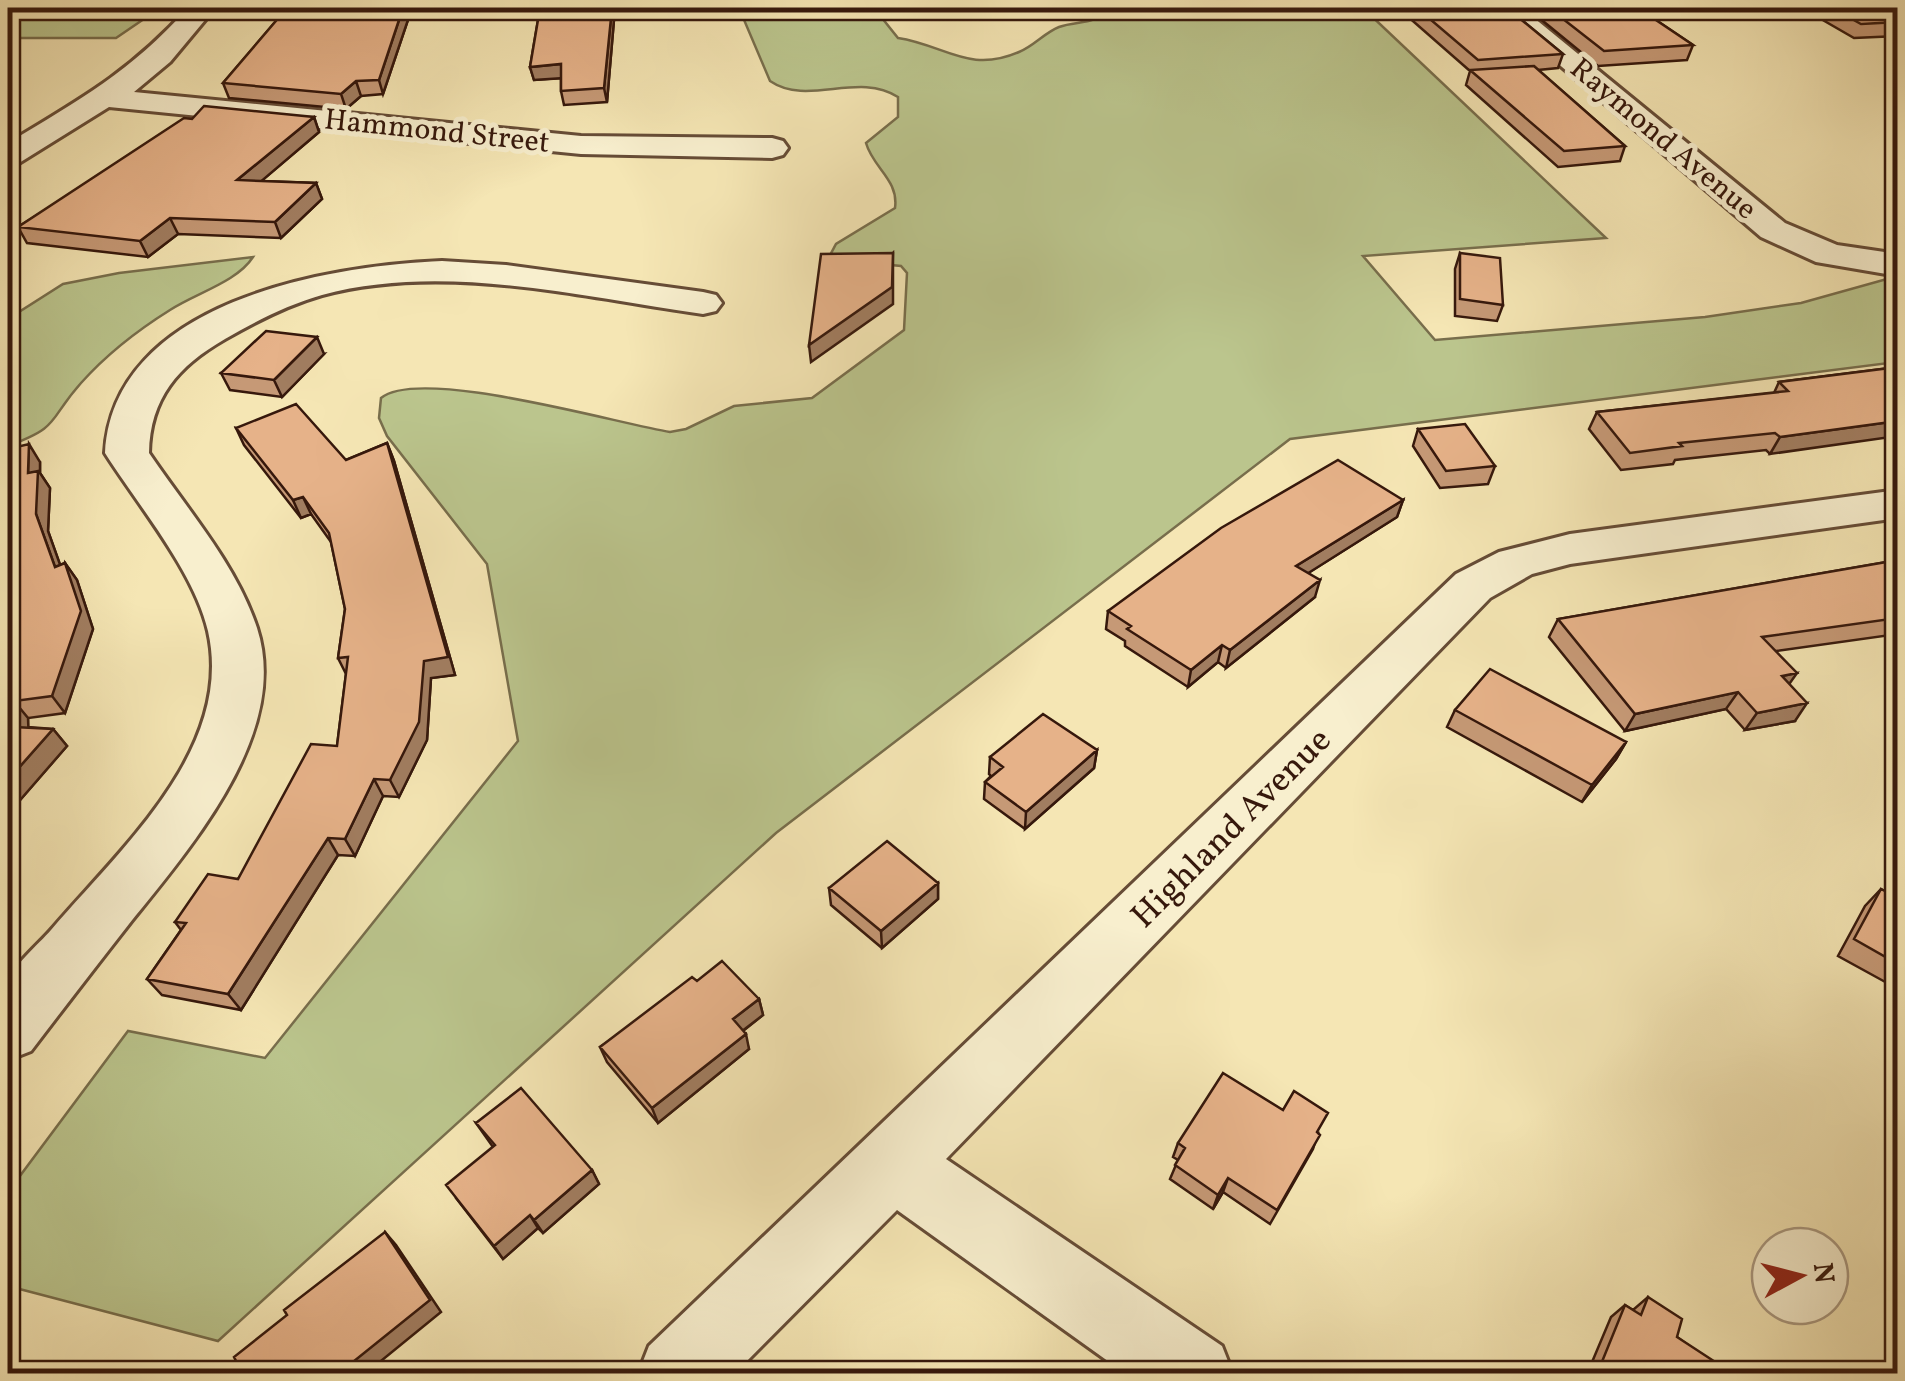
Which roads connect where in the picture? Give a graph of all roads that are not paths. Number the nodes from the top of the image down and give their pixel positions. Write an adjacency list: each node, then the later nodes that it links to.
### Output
1 (202, 8): 3 (street)
2 (1506, 8): 6 (street, Raymond Avenue)
3 (104, 98): 4 (street, Hammond Street); 5 (street)
4 (772, 148)
5 (8, 156)
6 (1898, 265)
7 (703, 302): 9 (street)
8 (1898, 504): 10 (street, Highland Avenue)
9 (8, 1030)
10 (892, 1164): 11 (street, Highland Avenue); 12 (street)
11 (677, 1374)
12 (1194, 1374)

